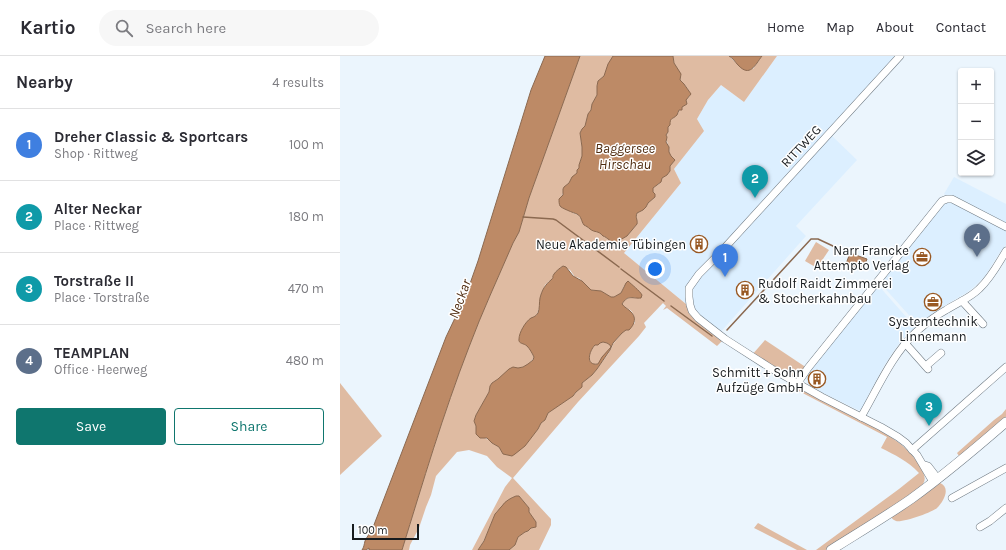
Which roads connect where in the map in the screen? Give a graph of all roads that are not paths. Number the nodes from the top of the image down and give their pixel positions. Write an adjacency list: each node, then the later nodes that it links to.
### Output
1 (900, 56): 9 (street, RITTWEG)
2 (1006, 227): 9 (street)
3 (1006, 251): 4 (street)
4 (962, 301): 5 (street); 6 (street)
5 (983, 324)
6 (905, 343): 7 (street); 10 (street)
7 (941, 353)
8 (1006, 367): 12 (street)
9 (797, 384): 10 (street)
10 (861, 417): 12 (street)
11 (1006, 422): 14 (main road)
12 (912, 450): 14 (street)
13 (1006, 468): 15 (street)
14 (936, 480): 18 (main road)
15 (952, 498)
16 (1006, 508): 17 (street)
17 (980, 527)
18 (831, 550)

